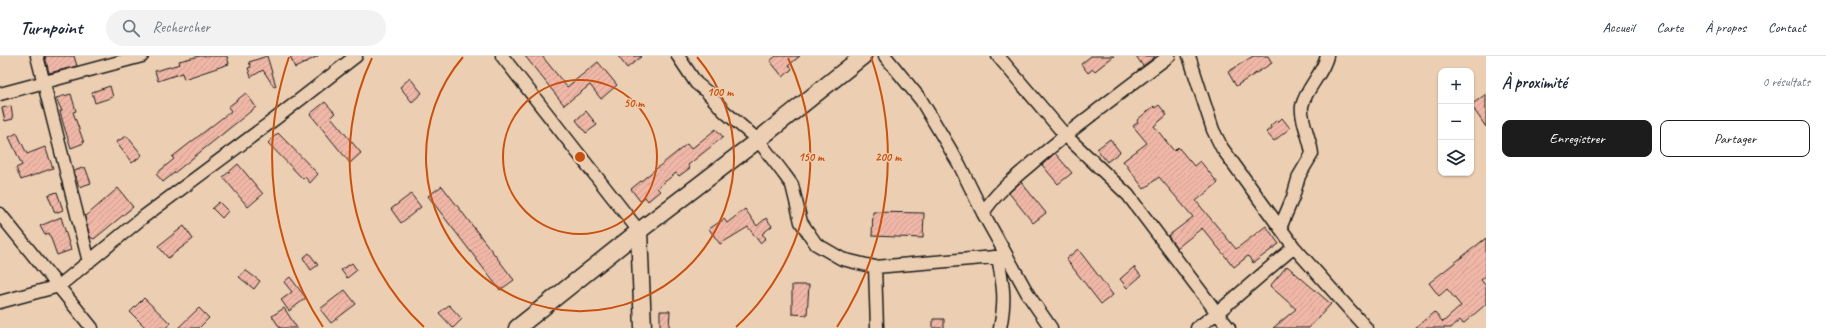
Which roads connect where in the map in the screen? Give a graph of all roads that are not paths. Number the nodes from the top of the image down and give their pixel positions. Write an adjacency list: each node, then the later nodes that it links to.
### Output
1 (37, 56): 12 (street)
2 (142, 56): 12 (street)
3 (356, 56): 22 (street)
4 (502, 56): 19 (street)
5 (678, 56): 15 (street)
6 (863, 56): 15 (street)
7 (884, 56): 16 (street)
8 (998, 56): 14 (street)
9 (1169, 56): 14 (street)
10 (1189, 56): 18 (street)
11 (1327, 56): 18 (street)
12 (44, 82): 13 (street); 22 (street)
13 (0, 94)
14 (1065, 135): 16 (street); 26 (street)
15 (758, 140): 19 (street); 23 (street)
16 (983, 213): 21 (street)
17 (0, 214): 24 (street)
18 (1280, 228): 20 (street)
19 (639, 231): 28 (street); 29 (street)
20 (1294, 247): 26 (street); 35 (street)
21 (1003, 256): 23 (street); 31 (street); 32 (street)
22 (89, 262): 24 (street)
23 (875, 267): 30 (street)
24 (59, 286): 25 (street); 27 (street)
25 (0, 302)
26 (1217, 313): 33 (street); 34 (street)
27 (92, 328)
28 (517, 328)
29 (643, 328)
30 (877, 328)
31 (1000, 328)
32 (1051, 328)
33 (1197, 328)
34 (1229, 328)
35 (1366, 328)

